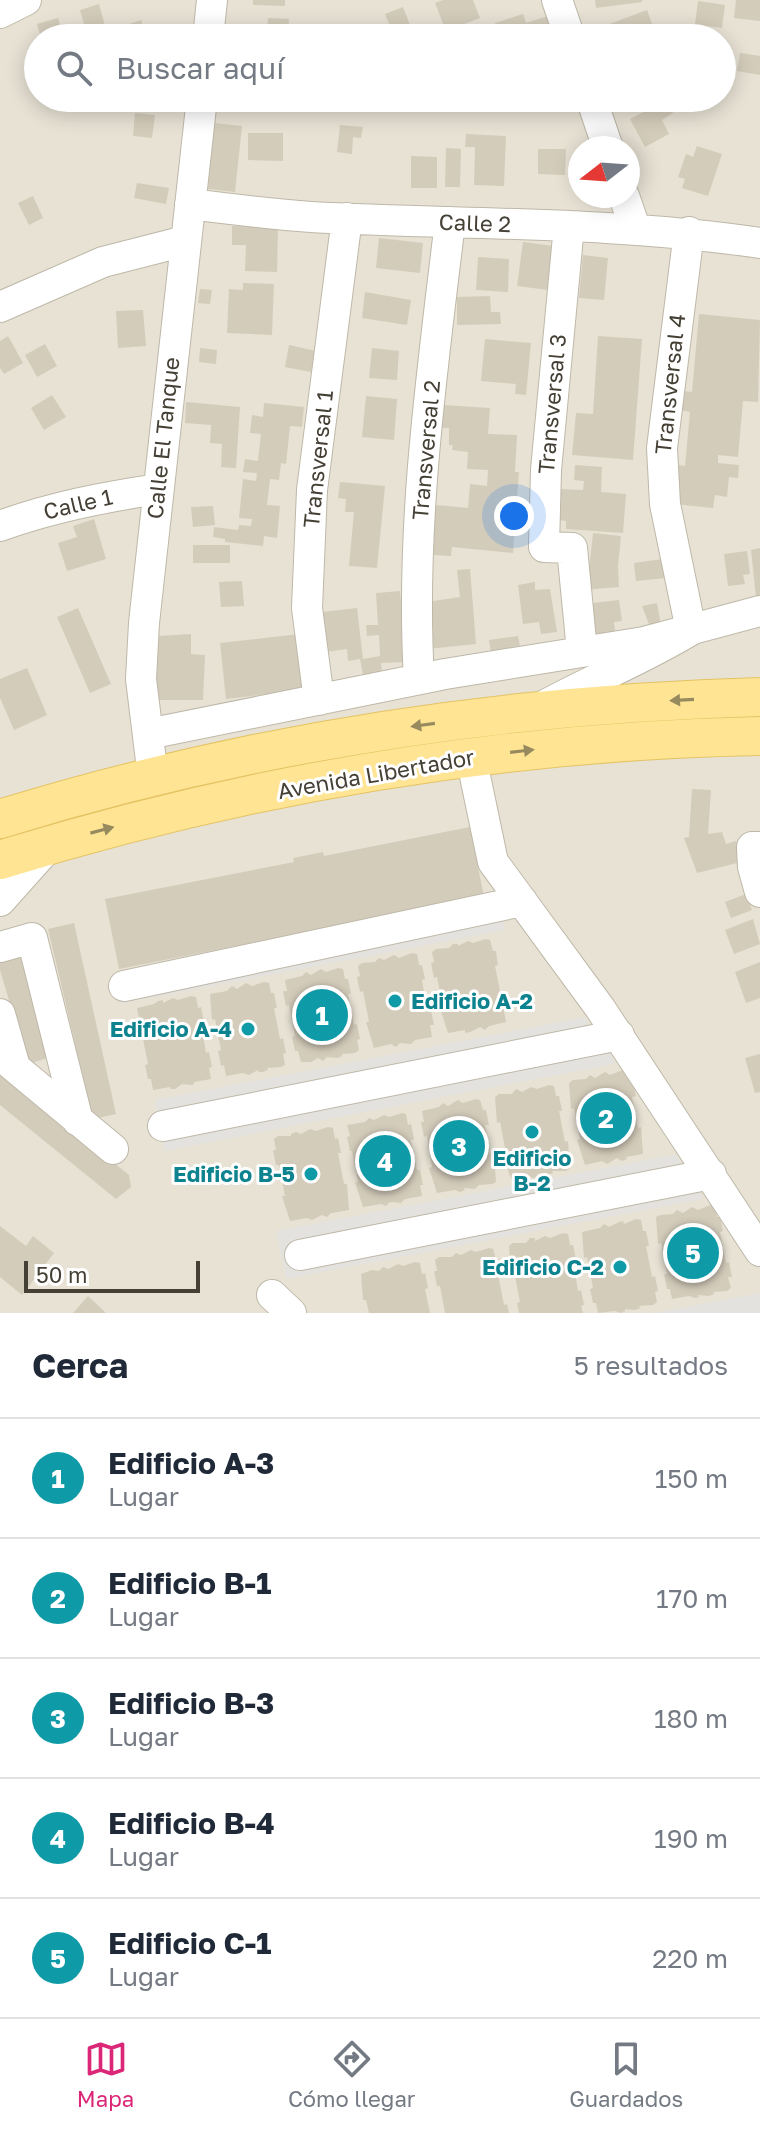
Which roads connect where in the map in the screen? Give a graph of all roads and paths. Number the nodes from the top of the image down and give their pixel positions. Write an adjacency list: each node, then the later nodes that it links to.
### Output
1 (26, 0): 4 (street)
2 (212, 0): 5 (street)
3 (557, 0): 6 (street)
4 (0, 13)
5 (209, 24)
6 (565, 24)
7 (200, 112): 10 (street, Calle El Tanque)
8 (596, 112): 9 (street)
9 (604, 136)
10 (190, 204): 12 (street, Calle 2); 17 (street, Calle El Tanque)
11 (628, 208): 15 (street)
12 (347, 218): 13 (street, Calle 2); 27 (street, Transversal 1)
13 (450, 222): 14 (street, Calle 2); 25 (street, Transversal 2)
14 (569, 226): 15 (street, Calle 2); 24 (street, Transversal 3)
15 (635, 228): 16 (street, Calle 2)
16 (689, 232): 18 (street, Calle 2); 23 (street, Transversal 4)
17 (185, 241): 19 (street); 20 (street, Calle El Tanque)
18 (760, 243)
19 (0, 307)
20 (158, 489): 21 (street, Calle 1); 29 (street, Calle El Tanque)
21 (0, 526)
22 (760, 611): 23 (street)
23 (691, 630): 24 (street); 28 (street)
24 (582, 651): 25 (street)
25 (419, 679): 27 (street)
26 (760, 697): 28 (main road, Avenida Libertador, one-way to 28)
27 (319, 700): 29 (street)
28 (535, 710): 32 (main road, Avenida Libertador, one-way to 32)
29 (148, 734): 32 (street, Calle El Tanque)
30 (760, 736): 31 (main road, Avenida Libertador, one-way to 30)
31 (471, 757): 34 (main road, Avenida Libertador, one-way to 31); 39 (street)
32 (153, 777): 33 (main road, Avenida Libertador)
33 (0, 819)
34 (50, 845): 36 (main road, Avenida Libertador); 38 (street)
35 (760, 847): 37 (street)
36 (0, 860)
37 (760, 892)
38 (0, 901)
39 (522, 901): 41 (street); 43 (street)
40 (0, 947): 45 (street)
41 (124, 986)
42 (0, 1014): 44 (street)
43 (619, 1035): 46 (street); 48 (street)
44 (7, 1061): 45 (street)
45 (78, 1121): 47 (street)
46 (163, 1126)
47 (113, 1149)
48 (711, 1174): 49 (street); 50 (street)
49 (760, 1251)
50 (300, 1255)

